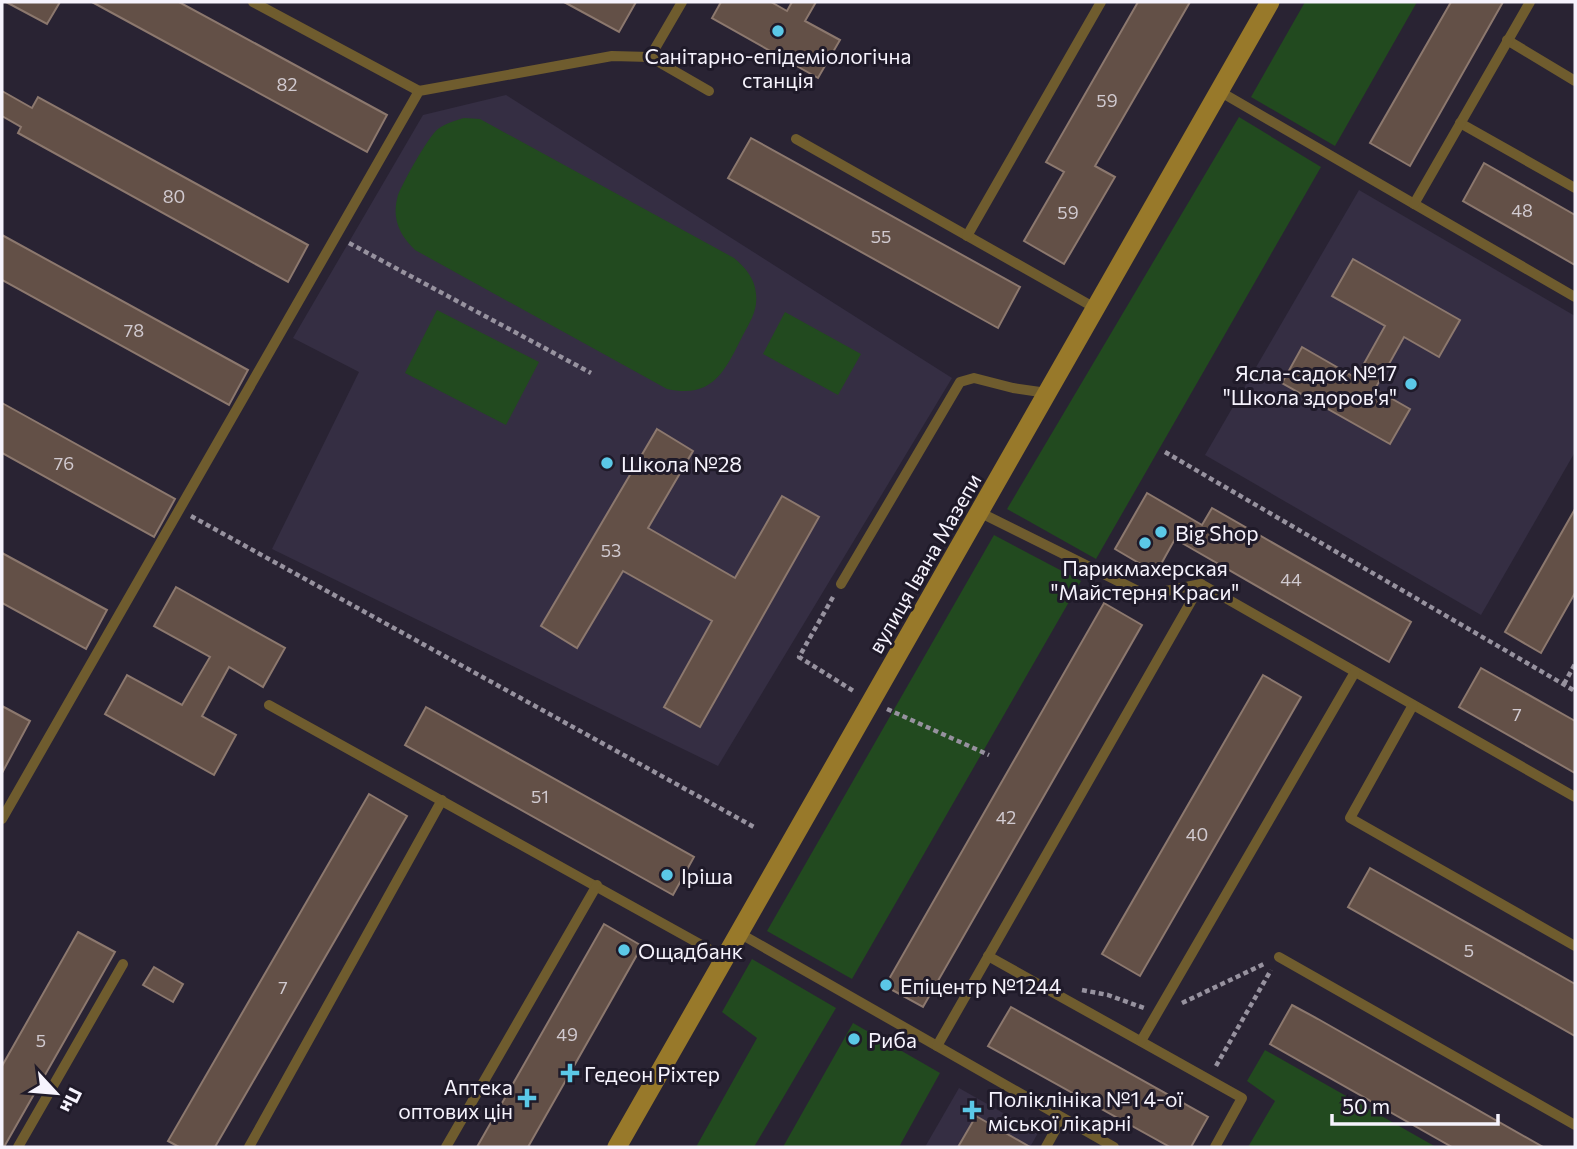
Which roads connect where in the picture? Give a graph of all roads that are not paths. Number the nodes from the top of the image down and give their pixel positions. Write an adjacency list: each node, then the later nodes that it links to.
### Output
1 (253, 2): 9 (lane)
2 (682, 2): 7 (lane)
3 (1101, 2): 16 (lane)
4 (1269, 2): 11 (main road, вулиця Івана Мазепи)
5 (1530, 2): 6 (lane)
6 (1507, 40): 8 (lane); 12 (lane)
7 (650, 57): 9 (lane); 10 (lane)
8 (1575, 81)
9 (419, 91): 28 (lane)
10 (709, 91)
11 (1219, 91): 15 (lane); 18 (main road, вулиця Івана Мазепи)
12 (1460, 123): 14 (lane); 15 (lane)
13 (796, 139): 16 (lane)
14 (1575, 188)
15 (1414, 204): 17 (lane)
16 (967, 236): 18 (lane)
17 (1575, 298)
18 (1095, 308): 19 (main road, вулиця Івана Мазепи)
19 (1047, 393): 20 (main road, вулиця Івана Мазепи); 21 (lane)
20 (979, 512): 22 (lane); 30 (main road, вулиця Івана Мазепи)
21 (841, 584)
22 (1201, 584): 23 (lane); 32 (lane)
23 (1355, 672): 25 (lane); 36 (lane)
24 (269, 705): 27 (lane)
25 (1413, 705): 26 (lane); 31 (lane)
26 (1575, 797)
27 (442, 800): 29 (lane); 41 (lane)
28 (2, 819)
29 (597, 886): 34 (lane); 42 (lane)
30 (739, 933): 34 (main road, вулиця Івана Мазепи); 37 (lane)
31 (1575, 946)
32 (988, 956): 36 (lane); 37 (lane)
33 (1279, 957): 39 (lane)
34 (725, 958): 43 (main road, вулиця Івана Мазепи)
35 (123, 964): 40 (lane)
36 (1141, 1041): 46 (lane)
37 (937, 1046): 38 (lane)
38 (1062, 1118): 44 (lane); 45 (lane)
39 (1575, 1125)
40 (18, 1147)
41 (249, 1147)
42 (446, 1147)
43 (617, 1147)
44 (1046, 1147)
45 (1114, 1147)
46 (1215, 1147)

